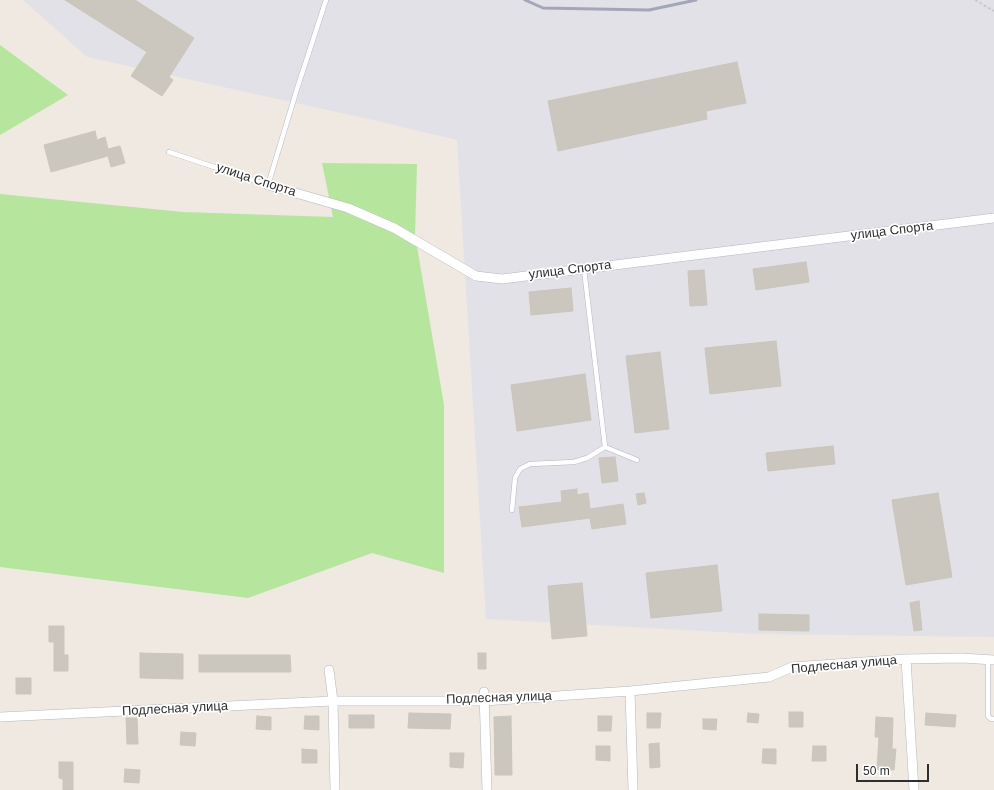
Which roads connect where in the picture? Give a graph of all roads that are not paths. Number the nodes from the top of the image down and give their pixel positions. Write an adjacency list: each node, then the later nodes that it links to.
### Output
1 (326, 0): 3 (lane)
2 (169, 152): 3 (lane, улица Спорта)
3 (268, 185): 5 (street, улица Спорта)
4 (994, 218): 5 (street, улица Спорта)
5 (584, 269): 6 (lane)
6 (605, 447): 7 (lane); 8 (lane)
7 (637, 460)
8 (512, 510)
9 (906, 659): 10 (street, Подлесная улица); 12 (street, Подлесная улица); 20 (street)
10 (991, 659): 16 (lane)
11 (329, 670): 14 (street)
12 (630, 691): 13 (street, Подлесная улица); 19 (street)
13 (484, 696): 14 (street, Подлесная улица); 18 (street)
14 (333, 701): 15 (street, Подлесная улица); 17 (street)
15 (0, 717)
16 (994, 719)
17 (335, 790)
18 (487, 790)
19 (633, 790)
20 (914, 790)

